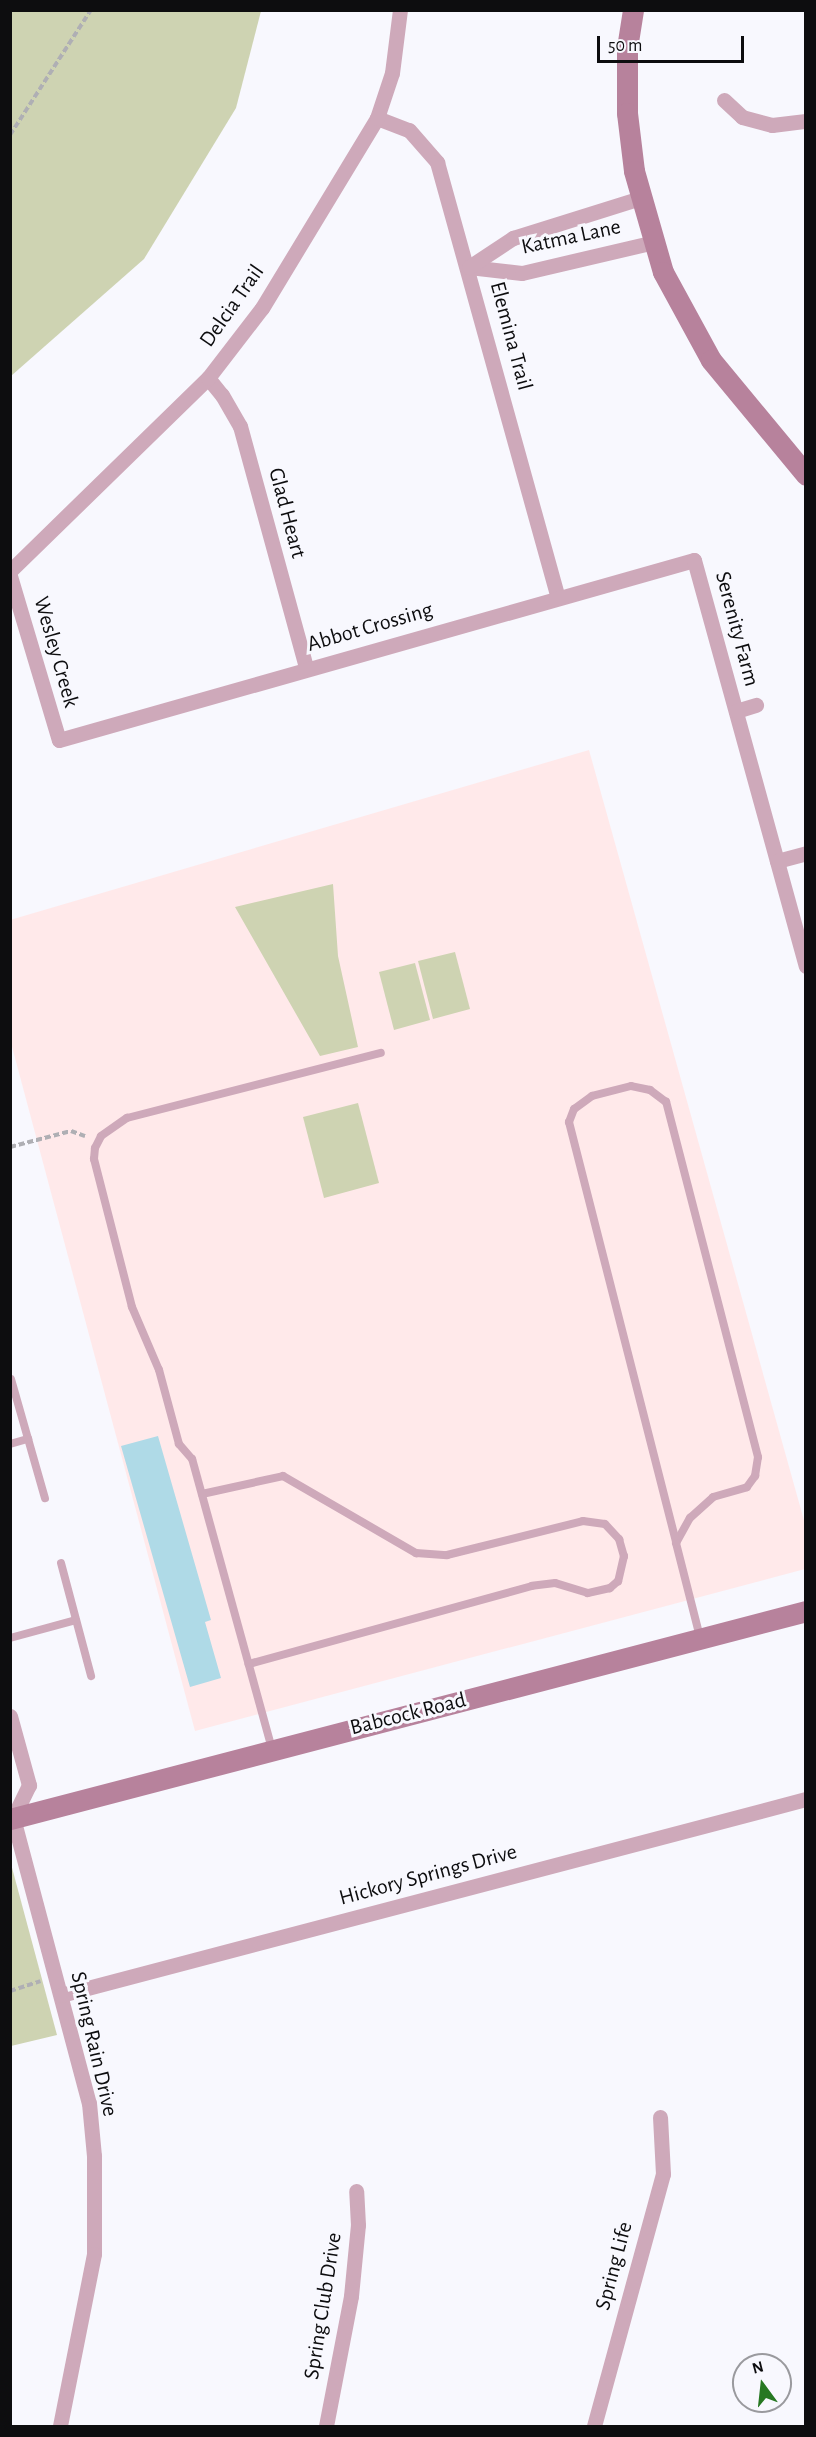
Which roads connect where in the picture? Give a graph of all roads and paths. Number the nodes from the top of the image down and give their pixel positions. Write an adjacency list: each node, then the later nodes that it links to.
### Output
1 (91, 10): 7 (path)
2 (400, 10): 5 (street, Delcia Trail)
3 (633, 10): 8 (main road)
4 (724, 100): 6 (street)
5 (377, 118): 10 (street, Elemina Trail); 11 (street, Delcia Trail)
6 (806, 121)
7 (10, 135)
8 (641, 198): 9 (main road); 10 (street, Katma Lane)
9 (654, 242): 10 (street, Katma Lane); 12 (main road)
10 (469, 267): 16 (street, Elemina Trail)
11 (208, 378): 14 (street, Delcia Trail); 17 (street, Glad Heart)
12 (806, 475)
13 (694, 560): 16 (street, Abbot Crossing); 19 (street, Serenity Farm)
14 (10, 571)
15 (10, 576): 20 (street, Wesley Creek)
16 (558, 597): 17 (street, Abbot Crossing)
17 (306, 668): 20 (street, Abbot Crossing)
18 (756, 705): 19 (street, Serenity Farm)
19 (736, 711): 22 (street, Serenity Farm)
20 (59, 740)
21 (806, 853): 22 (street)
22 (777, 861): 23 (street, Serenity Farm)
23 (806, 966)
24 (381, 1053): 30 (lane)
25 (85, 1136): 26 (path)
26 (10, 1147)
27 (11, 1378): 28 (lane)
28 (28, 1438): 29 (lane); 31 (lane)
29 (10, 1443)
30 (202, 1494): 38 (lane); 38 (lane)
31 (45, 1498)
32 (676, 1543): 32 (lane); 37 (lane)
33 (61, 1563): 35 (lane)
34 (806, 1611): 37 (main road, Babcock Road)
35 (76, 1620): 36 (lane); 39 (lane)
36 (10, 1638)
37 (700, 1638): 41 (main road, Babcock Road)
38 (249, 1664): 41 (lane)
39 (91, 1676)
40 (12, 1725): 43 (street)
41 (272, 1749): 43 (main road, Babcock Road)
42 (806, 1799): 46 (street, Hickory Springs Drive)
43 (11, 1818): 46 (street, Spring Rain Drive)
44 (40, 1981): 45 (path)
45 (10, 1991)
46 (61, 1995): 49 (street, Spring Rain Drive)
47 (660, 2117): 51 (street, Spring Life)
48 (356, 2191): 50 (street, Spring Club Drive)
49 (60, 2427)
50 (326, 2427)
51 (594, 2427)

